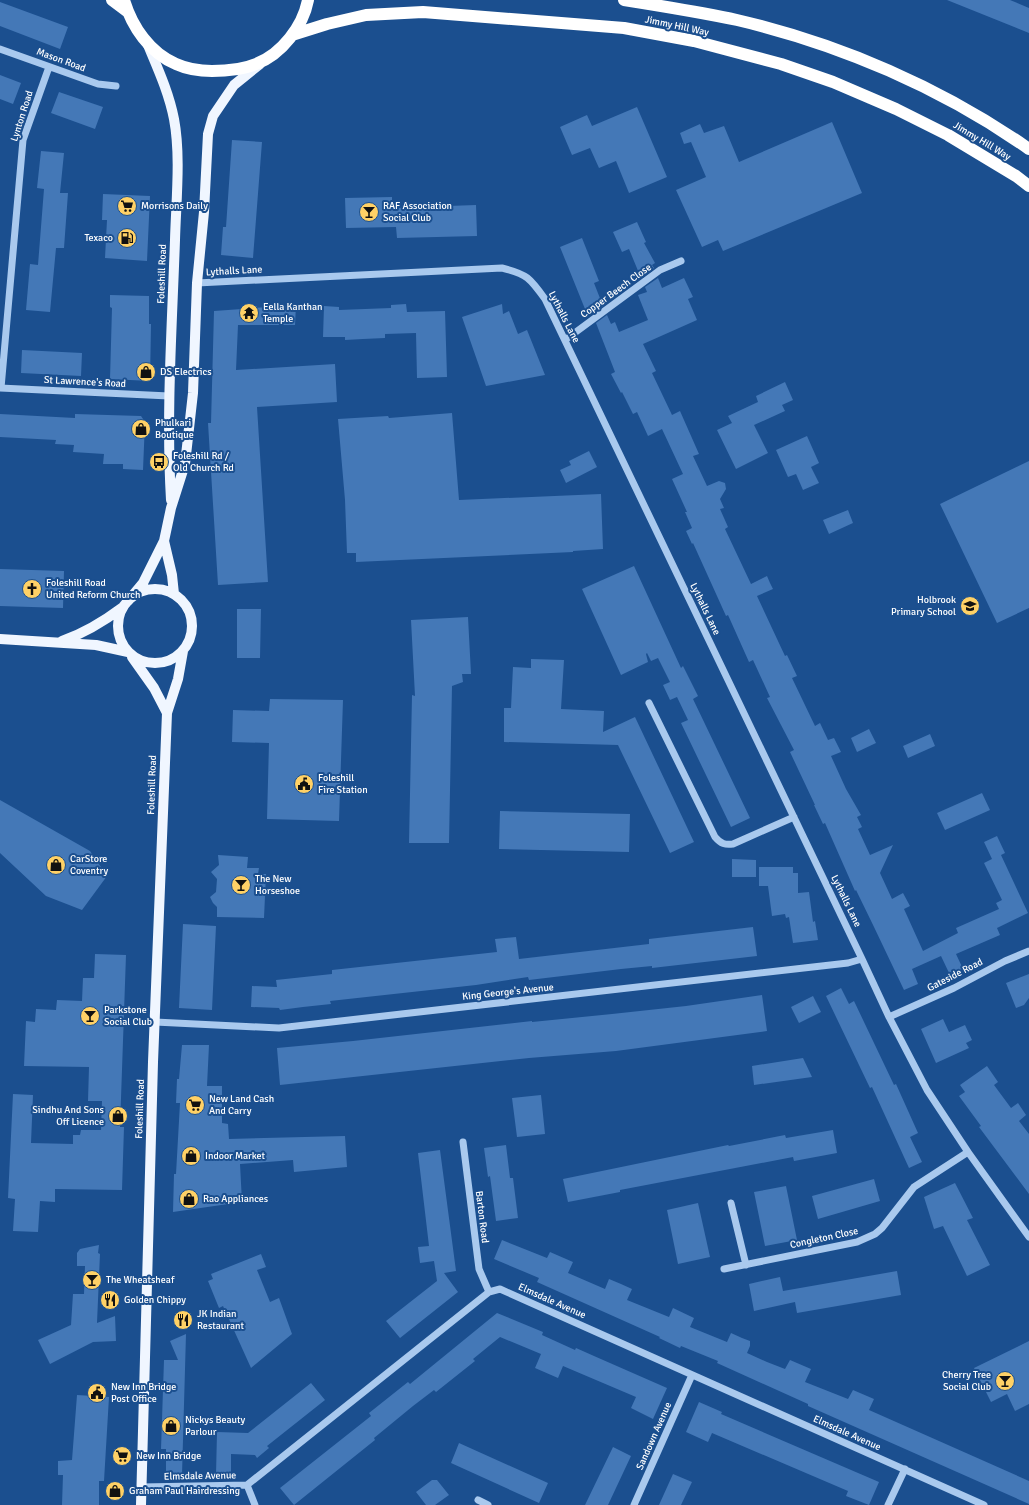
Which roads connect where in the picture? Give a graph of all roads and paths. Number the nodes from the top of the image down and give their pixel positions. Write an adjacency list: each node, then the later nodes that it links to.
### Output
1 (112, 0): 5 (highway)
2 (124, 0): 5 (highway)
3 (308, 0): 6 (highway)
4 (624, 0): 12 (highway, Jimmy Hill Way)
5 (128, 12): 7 (highway)
6 (292, 35): 9 (highway); 13 (highway, Jimmy Hill Way)
7 (148, 45): 9 (highway); 18 (main road, Foleshill Road)
8 (0, 49): 10 (street, Mason Road)
9 (266, 59): 15 (main road, Foleshill Road)
10 (49, 67): 11 (street, Mason Road); 17 (street, Lynton Road)
11 (116, 86)
12 (1029, 149)
13 (1029, 186)
14 (681, 261): 16 (street, Copper Beech Close)
15 (197, 283): 16 (street, Lythalls Lane); 19 (main road, Foleshill Road)
16 (564, 340): 29 (street, Lythalls Lane)
17 (0, 388): 18 (street, St Lawrence's Road)
18 (169, 396): 19 (main road, Foleshill Road)
19 (171, 508): 20 (main road, Foleshill Road)
20 (164, 542): 21 (main road, Foleshill Road); 22 (main road, Foleshill Road)
21 (174, 594): 22 (main road); 25 (main road)
22 (126, 603): 24 (main road); 26 (main road)
23 (0, 639): 24 (main road)
24 (57, 643): 26 (main road)
25 (183, 651): 26 (main road); 28 (main road, Foleshill Road)
26 (129, 653): 28 (main road, Foleshill Road)
27 (649, 703): 29 (street)
28 (167, 713): 33 (main road, Foleshill Road)
29 (794, 817): 31 (street, Lythalls Lane)
30 (1029, 951): 32 (street, Gateside Road)
31 (862, 959): 32 (street, Lythalls Lane); 33 (street, King George's Avenue)
32 (889, 1017): 35 (street, Lythalls Lane)
33 (155, 1022): 44 (main road, Foleshill Road)
34 (463, 1142): 40 (street, Barton Road)
35 (968, 1152): 37 (street, Lythalls Lane); 38 (street, Congleton Close)
36 (731, 1203): 38 (street)
37 (1029, 1237)
38 (746, 1265): 39 (street, Congleton Close)
39 (724, 1269)
40 (488, 1292): 41 (street, Elmsdale Avenue); 43 (street, Elmsdale Avenue)
41 (692, 1376): 42 (street, Elmsdale Avenue); 49 (street, Sandown Avenue)
42 (905, 1469): 50 (street); 51 (street, Elmsdale Avenue)
43 (247, 1485): 44 (street, Elmsdale Avenue); 47 (street)
44 (142, 1488): 46 (main road, Foleshill Road)
45 (478, 1500): 48 (street)
46 (141, 1505)
47 (255, 1505)
48 (488, 1505)
49 (634, 1505)
50 (888, 1505)
51 (984, 1505)

